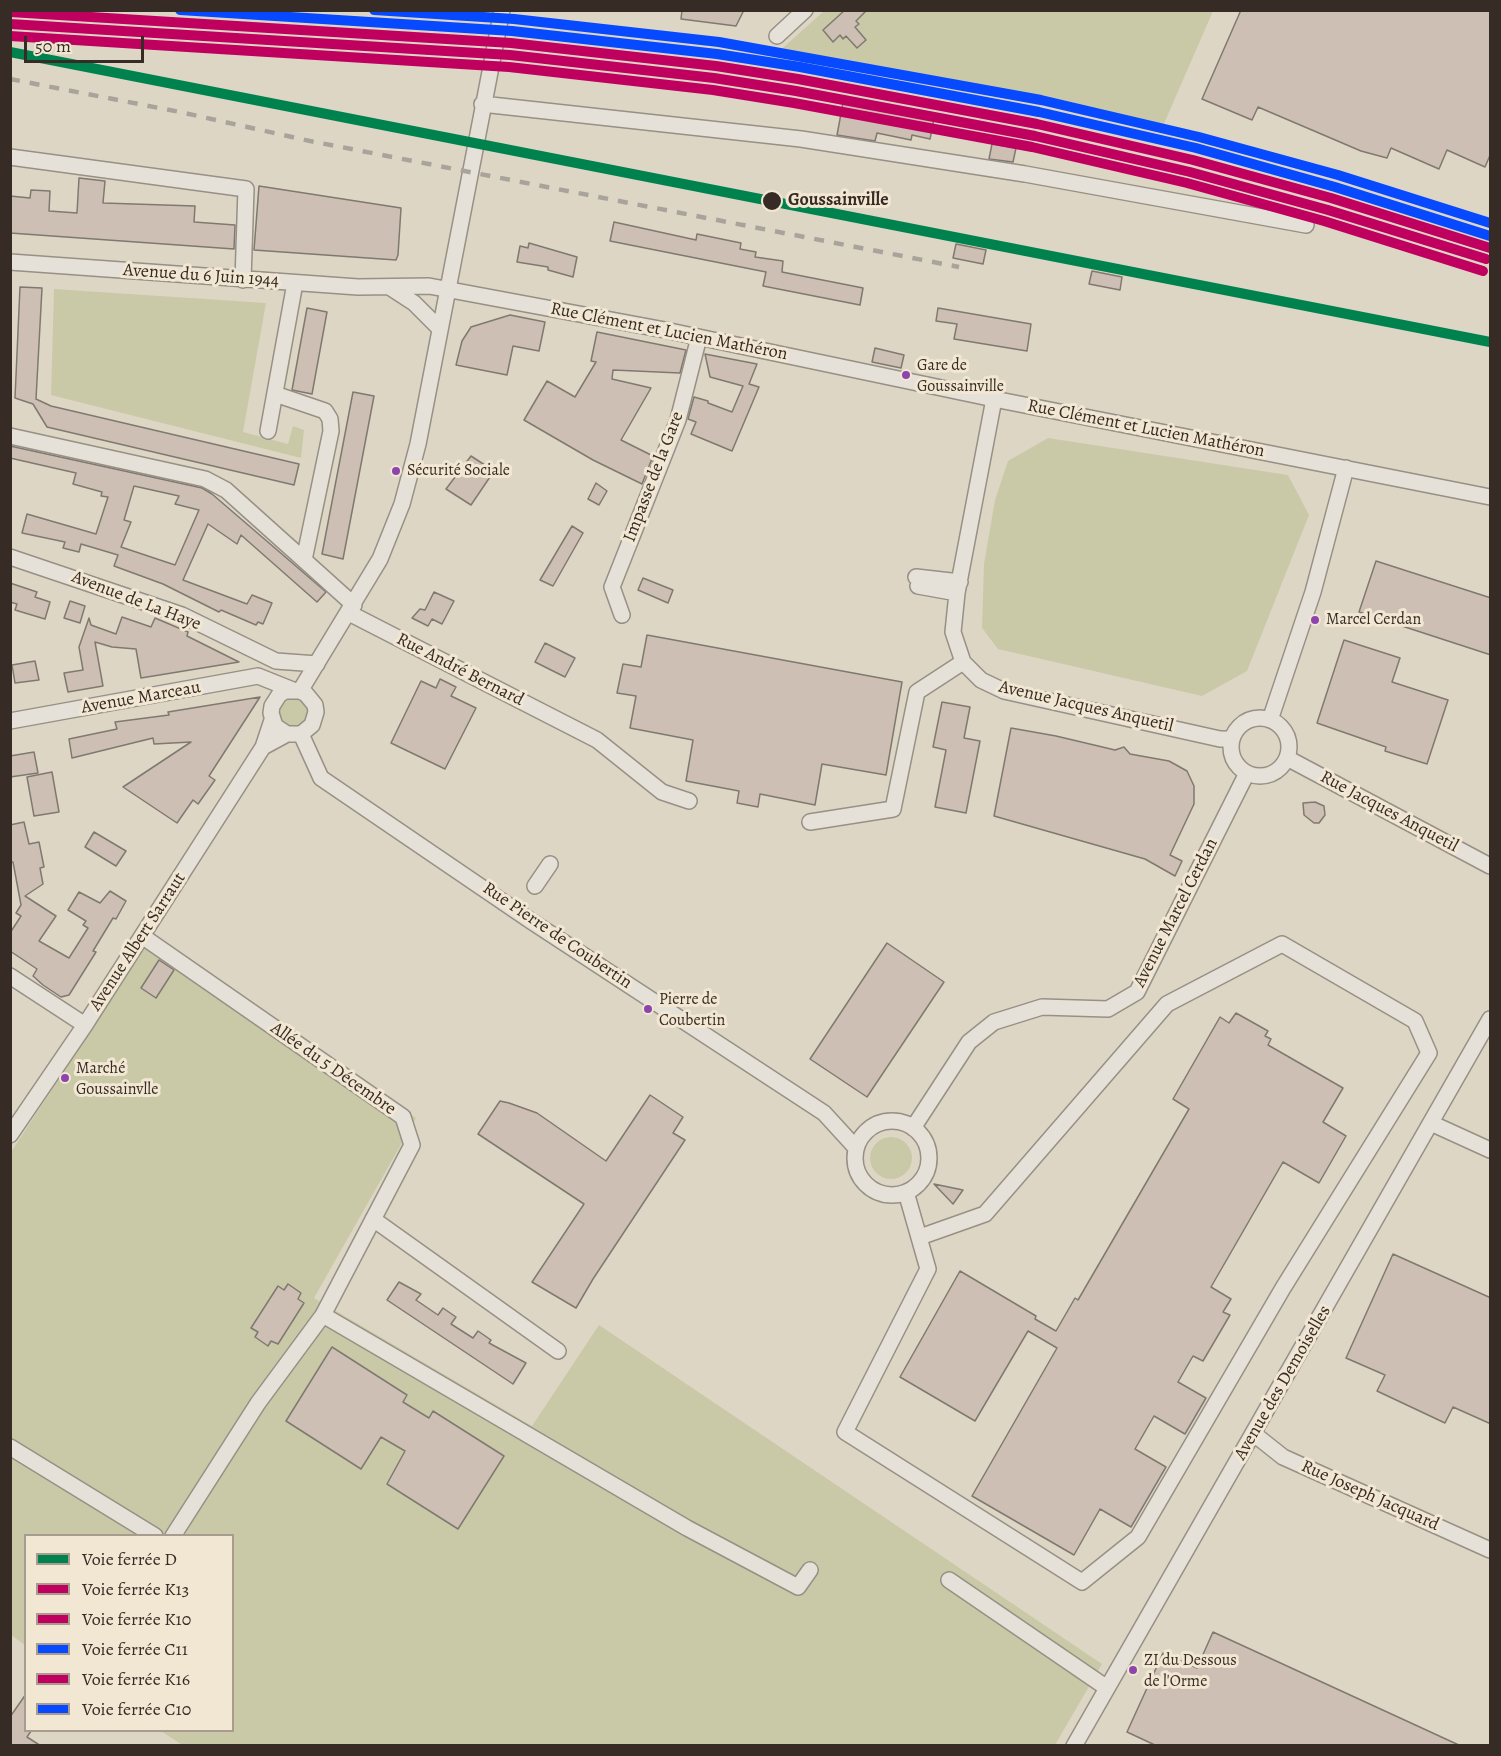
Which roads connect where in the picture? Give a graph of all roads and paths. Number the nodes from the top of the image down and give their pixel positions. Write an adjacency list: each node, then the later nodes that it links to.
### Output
1 (502, 10): 4 (street)
2 (805, 10): 3 (street)
3 (777, 36)
4 (482, 105): 6 (street); 11 (street)
5 (10, 157): 8 (street)
6 (1306, 225)
7 (10, 262): 8 (street, Avenue du 6 Juin 1944)
8 (243, 280): 9 (street, Avenue du 6 Juin 1944)
9 (295, 283): 10 (street, Avenue du 6 Juin 1944); 14 (street)
10 (391, 288): 11 (street, Avenue du 6 Juin 1944); 12 (street)
11 (448, 289): 12 (street); 13 (street, Rue Clément et Lucien Mathéron)
12 (439, 328): 24 (street)
13 (699, 338): 15 (street, Rue Clément et Lucien Mathéron); 25 (street, Impasse de la Gare)
14 (275, 394): 16 (street); 21 (street)
15 (994, 399): 18 (street, Rue Clément et Lucien Mathéron); 23 (street, Avenue Jacques Anquetil)
16 (268, 431)
17 (10, 436): 21 (street, Rue André Bernard)
18 (1346, 468): 19 (street, Rue Clément et Lucien Mathéron); 33 (street)
19 (1491, 497)
20 (10, 557): 26 (street, Avenue de La Haye)
21 (304, 560): 24 (street, Rue André Bernard)
22 (916, 581): 23 (street)
23 (958, 588): 27 (street, Avenue Jacques Anquetil)
24 (351, 609): 28 (street); 40 (street, Rue André Bernard)
25 (622, 615)
26 (258, 654): 28 (street, Avenue de La Haye); 29 (street)
27 (963, 662): 36 (street, Avenue Jacques Anquetil); 41 (street)
28 (317, 664): 30 (street)
29 (264, 678): 30 (street); 31 (street); 34 (street, Avenue Marceau)
30 (296, 690): 31 (street); 35 (street)
31 (274, 700): 32 (street, Avenue Albert Sarraut)
32 (272, 720): 35 (street); 37 (street, Avenue Albert Sarraut)
33 (1270, 720): 36 (street); 38 (street)
34 (10, 722)
35 (294, 734): 37 (street, Avenue Albert Sarraut); 52 (street, Rue Pierre de Coubertin)
36 (1232, 739): 39 (street)
37 (263, 747): 45 (street, Avenue Albert Sarraut)
38 (1287, 758): 39 (street); 43 (street, Rue Jacques Anquetil)
39 (1247, 773): 50 (street, Avenue Marcel Cerdan)
40 (689, 801)
41 (810, 822)
42 (550, 864): 44 (street)
43 (1491, 866)
44 (535, 886)
45 (142, 936): 48 (street, Avenue Albert Sarraut); 55 (street, Allée du 5 Décembre)
46 (10, 976): 48 (street)
47 (1491, 1019): 49 (street, Avenue des Demoiselles)
48 (85, 1025): 51 (street, Avenue Albert Sarraut)
49 (1433, 1124): 53 (street); 59 (street, Avenue des Demoiselles)
50 (913, 1128): 52 (street); 54 (street)
51 (10, 1135)
52 (856, 1148): 54 (street)
53 (1491, 1150)
54 (906, 1192): 56 (street)
55 (374, 1219): 57 (street, Allée du 5 Décembre); 58 (street)
56 (920, 1238): 56 (street)
57 (323, 1315): 62 (street, Allée du 5 Décembre); 64 (street)
58 (558, 1351)
59 (1254, 1434): 63 (street, Rue Joseph Jacquard); 66 (street, Avenue des Demoiselles)
60 (10, 1447): 61 (street)
61 (152, 1534)
62 (174, 1534)
63 (1491, 1550)
64 (810, 1570)
65 (949, 1580): 66 (street)
66 (1107, 1688): 67 (street, Avenue des Demoiselles)
67 (1074, 1746)

